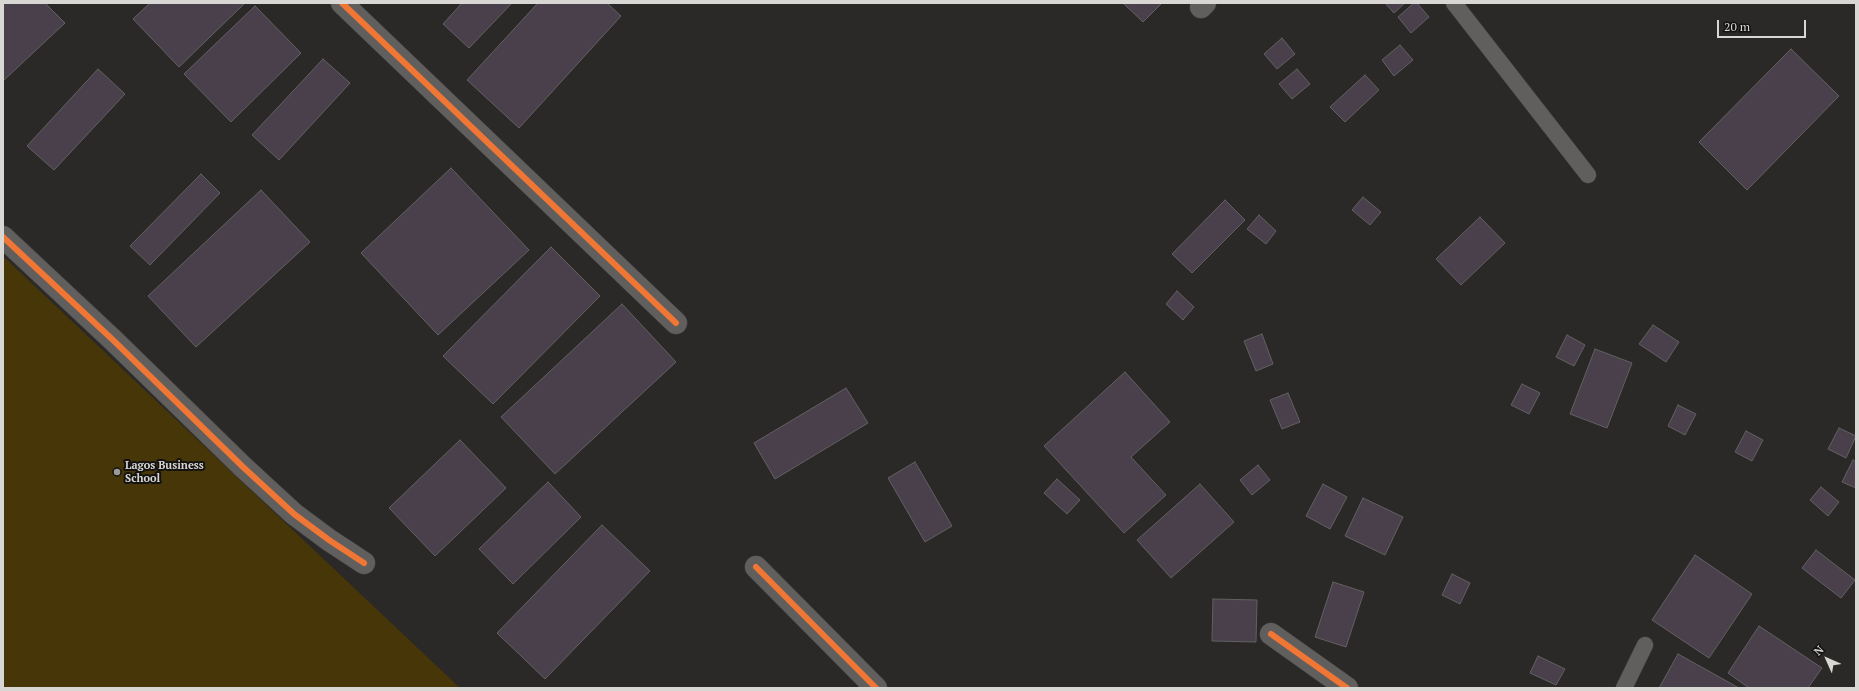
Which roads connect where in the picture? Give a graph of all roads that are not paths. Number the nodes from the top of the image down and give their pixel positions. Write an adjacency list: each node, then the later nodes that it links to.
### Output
1 (342, 3): 5 (street)
2 (1454, 3): 3 (lane)
3 (1588, 175)
4 (3, 237): 6 (street)
5 (676, 323)
6 (364, 563)
7 (756, 568): 10 (street)
8 (1271, 634): 11 (street)
9 (1645, 645): 12 (lane)
10 (876, 688)
11 (1347, 688)
12 (1624, 688)

